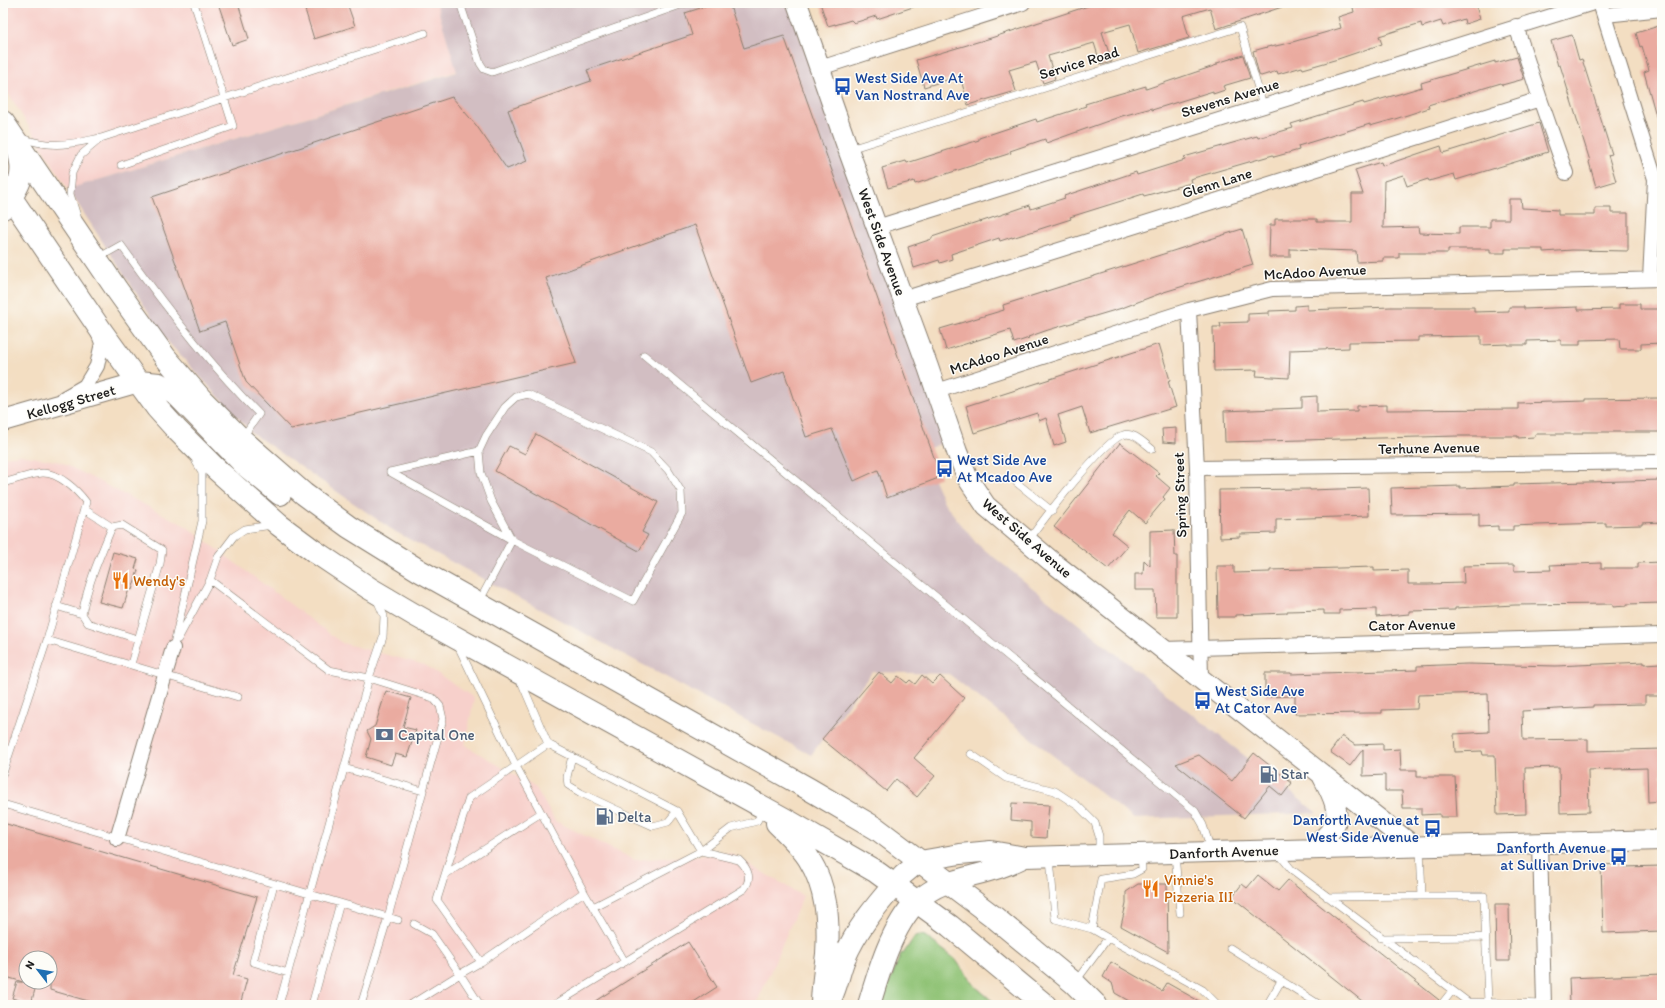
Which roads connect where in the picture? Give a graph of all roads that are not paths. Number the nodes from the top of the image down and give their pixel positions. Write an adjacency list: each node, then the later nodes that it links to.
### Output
1 (194, 3): 12 (lane)
2 (460, 3): 3 (lane)
3 (686, 3)
4 (797, 3): 11 (main road, West Side Avenue)
5 (1023, 3): 11 (street)
6 (1593, 3): 9 (street, Stevens Avenue)
7 (1603, 9): 8 (street); 23 (street)
8 (1662, 10)
9 (1516, 26): 13 (street); 14 (street, Stevens Avenue)
10 (425, 33): 12 (lane)
11 (820, 68): 17 (main road, West Side Avenue)
12 (224, 98): 16 (lane); 18 (lane)
13 (1540, 99): 19 (street); 24 (street, Glenn Lane)
14 (1263, 105): 17 (lane, Service Road); 21 (street, Stevens Avenue)
15 (7, 128): 16 (lane); 20 (highway); 22 (highway)
16 (101, 138): 22 (lane)
17 (848, 149): 21 (main road, West Side Avenue)
18 (121, 165)
19 (1566, 173)
20 (6, 197): 26 (highway)
21 (877, 227): 24 (main road, West Side Avenue)
22 (94, 256): 33 (highway); 33 (lane)
23 (1656, 279): 25 (street, McAdoo Avenue)
24 (903, 299): 29 (main road, West Side Avenue)
25 (1189, 310): 29 (street, McAdoo Avenue); 37 (street, Spring Street)
26 (91, 316): 28 (highway); 30 (street)
27 (644, 355): 84 (lane)
28 (139, 382): 30 (main road, Kellogg Street); 32 (highway); 46 (highway)
29 (937, 391): 45 (main road, West Side Avenue)
30 (40, 412): 31 (main road, Kellogg Street)
31 (3, 422)
32 (176, 429): 42 (highway); 57 (lane)
33 (241, 439): 46 (highway)
34 (1152, 449): 41 (lane)
35 (478, 451): 44 (lane); 44 (lane); 44 (lane)
36 (1662, 462): 37 (street, Terhune Avenue)
37 (1197, 468): 56 (street, Spring Street)
38 (3, 483): 40 (lane)
39 (1017, 483): 41 (lane)
40 (84, 509): 43 (lane); 50 (lane)
41 (1052, 510): 45 (lane)
42 (279, 525): 47 (lane); 48 (highway)
43 (112, 527): 51 (lane); 54 (lane)
44 (512, 540): 49 (lane)
45 (1028, 542): 58 (main road, West Side Avenue)
46 (372, 543): 49 (highway)
47 (210, 580): 57 (lane); 62 (lane)
48 (369, 588): 53 (highway); 62 (lane)
49 (478, 604): 90 (highway)
50 (56, 606): 51 (lane); 55 (lane)
51 (82, 614): 54 (lane)
52 (1662, 635): 56 (street, Cator Avenue)
53 (454, 637): 60 (highway); 68 (lane)
54 (137, 638): 59 (lane)
55 (47, 640): 59 (lane); 70 (lane)
56 (1202, 647): 58 (street, Cator Avenue); 63 (street, Spring Street)
57 (173, 648): 61 (street)
58 (1163, 649): 63 (main road, West Side Avenue)
59 (131, 664): 61 (lane)
60 (517, 672): 65 (lane); 74 (highway)
61 (165, 674): 64 (lane); 77 (street)
62 (369, 678): 69 (lane); 72 (lane)
63 (1201, 680): 71 (main road, West Side Avenue)
64 (238, 697)
65 (548, 744): 67 (lane); 68 (lane)
66 (971, 754): 87 (lane)
67 (572, 756): 75 (lane); 75 (lane)
68 (516, 766): 76 (lane); 91 (lane)
69 (344, 768): 72 (lane); 96 (lane)
70 (3, 773)
71 (1322, 773): 80 (main road, West Side Avenue); 81 (main road)
72 (423, 791): 103 (lane)
73 (3, 804): 77 (lane)
74 (764, 809): 83 (lane); 94 (highway); 127 (highway)
75 (677, 811): 83 (lane)
76 (541, 813): 91 (lane); 95 (lane)
77 (116, 839): 93 (lane)
78 (1662, 840): 79 (main road, Danforth Avenue)
79 (1540, 843): 80 (main road, Danforth Avenue); 137 (street)
80 (1416, 846): 81 (main road, Danforth Avenue); 97 (lane)
81 (1312, 849): 82 (main road, Danforth Avenue)
82 (1276, 850): 84 (main road, Danforth Avenue); 98 (lane)
83 (701, 851): 101 (lane); 112 (lane)
84 (1212, 852): 86 (main road, Danforth Avenue)
85 (1141, 854): 86 (main road, Danforth Avenue); 87 (main road, Danforth Avenue); 106 (lane)
86 (1175, 854): 102 (lane)
87 (1099, 855): 88 (main road, Danforth Avenue)
88 (1050, 856): 89 (main road, Danforth Avenue); 106 (lane)
89 (1025, 857): 90 (main road, Danforth Avenue); 92 (main road, Danforth Avenue)
90 (920, 861): 92 (highway); 94 (main road, Danforth Avenue)
91 (446, 874): 111 (lane)
92 (948, 881): 99 (main road, Danforth Avenue); 116 (highway)
93 (274, 884): 96 (lane); 113 (lane)
94 (895, 884): 99 (highway); 128 (highway)
95 (584, 892): 101 (lane); 111 (lane)
96 (310, 894): 100 (lane); 113 (lane)
97 (1422, 896): 98 (lane); 107 (lane)
98 (1327, 897): 109 (lane)
99 (917, 901): 117 (highway); 129 (highway)
100 (340, 903): 103 (lane); 122 (lane)
101 (593, 907): 112 (lane)
102 (1180, 913)
103 (388, 917): 104 (lane); 123 (lane)
104 (398, 920)
105 (414, 924): 114 (lane)
106 (1092, 929): 108 (lane)
107 (1486, 937): 109 (lane); 119 (lane)
108 (1108, 938): 116 (lane); 133 (lane)
109 (1381, 938): 118 (lane)
110 (1230, 948): 115 (lane)
111 (481, 962): 114 (lane)
112 (625, 962): 126 (lane)
113 (288, 973): 121 (lane)
114 (460, 974): 124 (lane); 125 (lane)
115 (1281, 981): 134 (lane); 135 (lane)
116 (1074, 983): 132 (highway)
117 (1024, 988): 130 (highway); 131 (highway)
118 (1452, 991): 120 (lane); 136 (lane)
119 (1488, 1003): 120 (lane); 137 (lane)
120 (1466, 1004)
121 (279, 1005)
122 (312, 1005)
123 (361, 1005)
124 (410, 1005)
125 (480, 1005)
126 (554, 1005)
127 (822, 1005)
128 (826, 1005)
129 (869, 1005)
130 (1037, 1005)
131 (1045, 1005)
132 (1096, 1005)
133 (1218, 1005)
134 (1267, 1005)
135 (1320, 1005)
136 (1441, 1005)
137 (1544, 1005)

